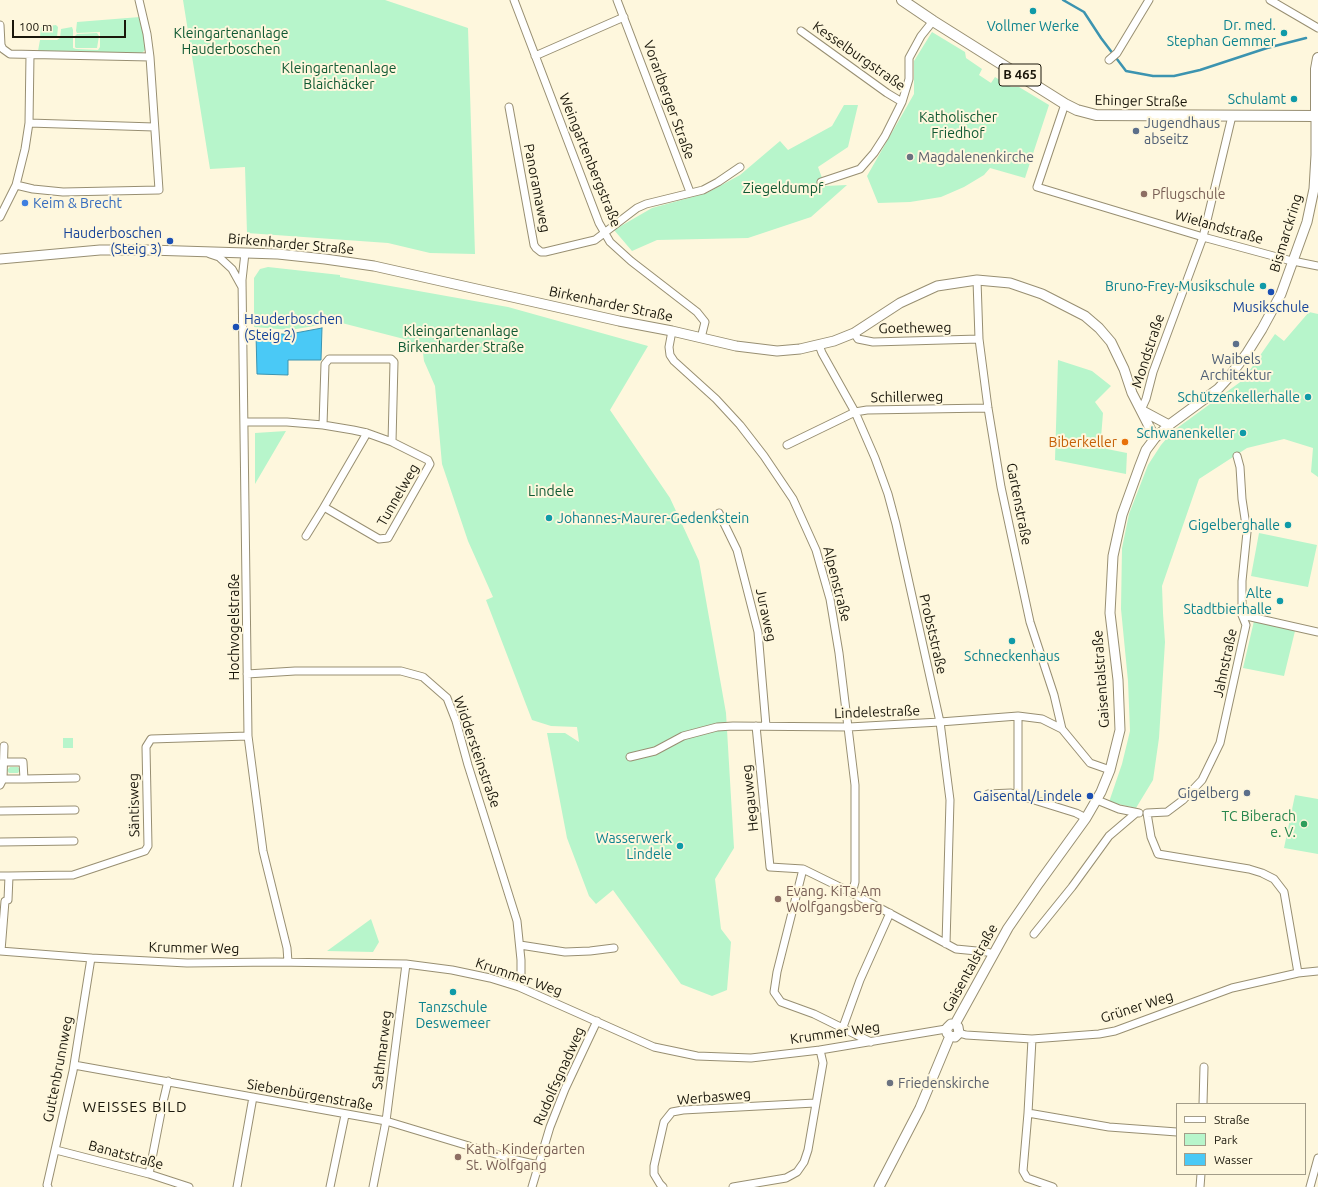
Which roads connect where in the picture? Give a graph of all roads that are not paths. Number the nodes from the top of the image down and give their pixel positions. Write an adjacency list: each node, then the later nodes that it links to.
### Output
1 (139, 0): 14 (street)
2 (514, 0): 13 (street, Weingartenbergstraße)
3 (617, 0): 7 (street, Vorarlberger Straße)
4 (902, 0): 8 (main road, Ehinger Straße / B 465)
5 (1149, 0): 16 (street)
6 (1270, 0): 10 (street)
7 (624, 17): 13 (street); 27 (street, Vorarlberger Straße)
8 (933, 21): 17 (street); 18 (main road, Ehinger Straße / B 465)
9 (0, 25): 12 (street)
10 (1318, 28)
11 (801, 31): 17 (street, Kesselburgstraße)
12 (30, 55): 14 (street); 22 (street)
13 (535, 56): 29 (street, Weingartenbergstraße)
14 (150, 58): 23 (street)
15 (1318, 58): 21 (main road, Bismarckring)
16 (1109, 60)
17 (902, 102): 25 (street)
18 (1065, 104): 20 (main road, Ehinger Straße / B 465); 30 (street, Wielandstraße)
19 (509, 107): 29 (street, Panoramaweg)
20 (1232, 116): 21 (main road, Ehinger Straße / B 465); 30 (street, Mondstraße)
21 (1317, 116): 34 (main road, Bismarckring)
22 (29, 123): 23 (street); 26 (street)
23 (154, 127): 26 (street)
24 (740, 167): 27 (street)
25 (821, 182)
26 (16, 185): 28 (street)
27 (690, 192): 29 (street)
28 (0, 217)
29 (604, 233): 40 (street, Weingartenbergstraße)
30 (1203, 237): 34 (street, Wielandstraße); 44 (street, Mondstraße)
31 (206, 252): 32 (main road, Birkenharder Straße); 33 (main road, Birkenharder Straße); 37 (street, Hochvogelstraße)
32 (245, 253): 37 (street, Hochvogelstraße); 38 (main road, Birkenharder Straße)
33 (0, 259)
34 (1294, 261): 35 (street, Wielandstraße); 48 (main road, Bismarckring)
35 (1318, 266)
36 (977, 280): 39 (main road, Birkenharder Straße); 41 (street, Gartenstraße); 44 (main road, Birkenharder Straße)
37 (242, 288): 46 (street, Hochvogelstraße)
38 (672, 331): 40 (main road, Birkenharder Straße); 64 (street, Alpenstraße)
39 (854, 333): 41 (street, Goetheweg); 42 (main road, Birkenharder Straße)
40 (702, 338): 42 (main road, Birkenharder Straße)
41 (979, 339): 43 (street, Gartenstraße)
42 (819, 346): 45 (street, Probststraße)
43 (988, 408): 45 (street, Schillerweg); 65 (street, Gartenstraße)
44 (1141, 410): 48 (main road); 50 (main road, Birkenharder Straße)
45 (855, 412): 52 (street, Schillerweg); 61 (street, Probststraße)
46 (244, 422): 47 (street); 59 (street, Hochvogelstraße)
47 (324, 424): 49 (street); 51 (street)
48 (1169, 425): 50 (main road, Bismarckring)
49 (367, 433): 51 (street); 54 (street)
50 (1154, 438): 70 (main road, Gaisentalstraße)
51 (392, 442): 54 (street, Tunnelweg)
52 (787, 445)
53 (1237, 456): 57 (street, Jahnstraße)
54 (324, 506): 56 (street)
55 (719, 513): 63 (street, Juraweg)
56 (306, 536)
57 (1242, 615): 58 (street); 80 (street, Jahnstraße)
58 (1318, 632)
59 (247, 674): 66 (street, Hochvogelstraße); 92 (street, Widdersteinstraße)
60 (1018, 716): 61 (street, Lindelestraße); 65 (street, Lindelestraße); 75 (street)
61 (940, 722): 64 (street, Lindelestraße); 91 (street, Probststraße)
62 (756, 726): 63 (street, Lindelestraße); 68 (street, Lindelestraße); 84 (street, Hegauweg)
63 (766, 726): 64 (street, Lindelestraße)
64 (849, 727): 87 (street, Alpenstraße)
65 (1062, 729): 70 (street, Lindelestraße)
66 (248, 736): 86 (street, Säntisweg); 97 (street, Hochvogelstraße)
67 (4, 746): 69 (street)
68 (630, 757)
69 (3, 762): 72 (street); 73 (street)
70 (1110, 770): 76 (main road, Gaisentalstraße)
71 (76, 778): 72 (street)
72 (24, 779): 73 (street)
73 (1, 782)
74 (988, 794): 75 (street)
75 (1018, 795): 81 (street)
76 (1097, 800): 79 (street, Jahnstraße); 81 (main road, Gaisentalstraße)
77 (75, 810): 78 (street)
78 (0, 811)
79 (1136, 813): 80 (street, Jahnstraße); 90 (street)
80 (1147, 813): 100 (street)
81 (1086, 818): 95 (main road, Gaisentalstraße)
82 (74, 841): 83 (street)
83 (0, 842)
84 (803, 869): 87 (street); 103 (street)
85 (0, 876): 86 (street)
86 (9, 876): 88 (street)
87 (852, 893): 89 (street)
88 (2, 900): 94 (street)
89 (890, 913): 91 (street); 103 (street)
90 (1034, 934)
91 (946, 944): 95 (street)
92 (520, 945): 93 (street); 101 (street, Widdersteinstraße)
93 (614, 948)
94 (0, 951): 96 (street, Krummer Weg)
95 (993, 954): 104 (main road, Gaisentalstraße)
96 (91, 958): 97 (street, Krummer Weg); 109 (street, Guttenbrunnweg)
97 (288, 962): 98 (street, Krummer Weg)
98 (406, 964): 101 (street, Krummer Weg); 117 (street, Sathmarweg)
99 (1318, 970): 100 (street, Grüner Weg)
100 (1298, 973): 106 (street, Grüner Weg)
101 (519, 988): 102 (street, Krummer Weg)
102 (597, 1021): 108 (street, Krummer Weg); 121 (street, Rudolfsgnadweg)
103 (843, 1027): 107 (street)
104 (950, 1030): 105 (main road, Gaisentalstraße); 107 (street, Krummer Weg); 132 (main road, Gaisentalstraße)
105 (959, 1033): 106 (street, Grüner Weg)
106 (1032, 1039): 115 (street)
107 (871, 1042): 108 (street, Krummer Weg)
108 (820, 1050): 113 (street)
109 (74, 1065): 111 (street, Siebenbürgenstraße); 119 (street, Guttenbrunnweg)
110 (1204, 1067): 114 (street)
111 (168, 1081): 112 (street, Siebenbürgenstraße); 122 (street)
112 (253, 1097): 116 (street, Siebenbürgenstraße); 126 (street)
113 (815, 1103): 130 (street, Werbasweg); 131 (street)
114 (1203, 1103)
115 (1028, 1113): 118 (street); 133 (street)
116 (345, 1115): 117 (street, Siebenbürgenstraße); 127 (street)
117 (386, 1121): 121 (street, Siebenbürgenstraße); 128 (street, Sathmarweg)
118 (1176, 1132)
119 (56, 1150): 122 (street, Banatstraße); 124 (street, Guttenbrunnweg)
120 (1318, 1158): 135 (street)
121 (538, 1165): 129 (street, Rudolfsgnadweg)
122 (149, 1174): 125 (street, Banatstraße)
123 (1200, 1175): 134 (street)
124 (47, 1186)
125 (189, 1187)
126 (237, 1187)
127 (330, 1187)
128 (373, 1187)
129 (532, 1187)
130 (663, 1187)
131 (733, 1187)
132 (879, 1187)
133 (1053, 1187)
134 (1200, 1187)
135 (1310, 1187)

